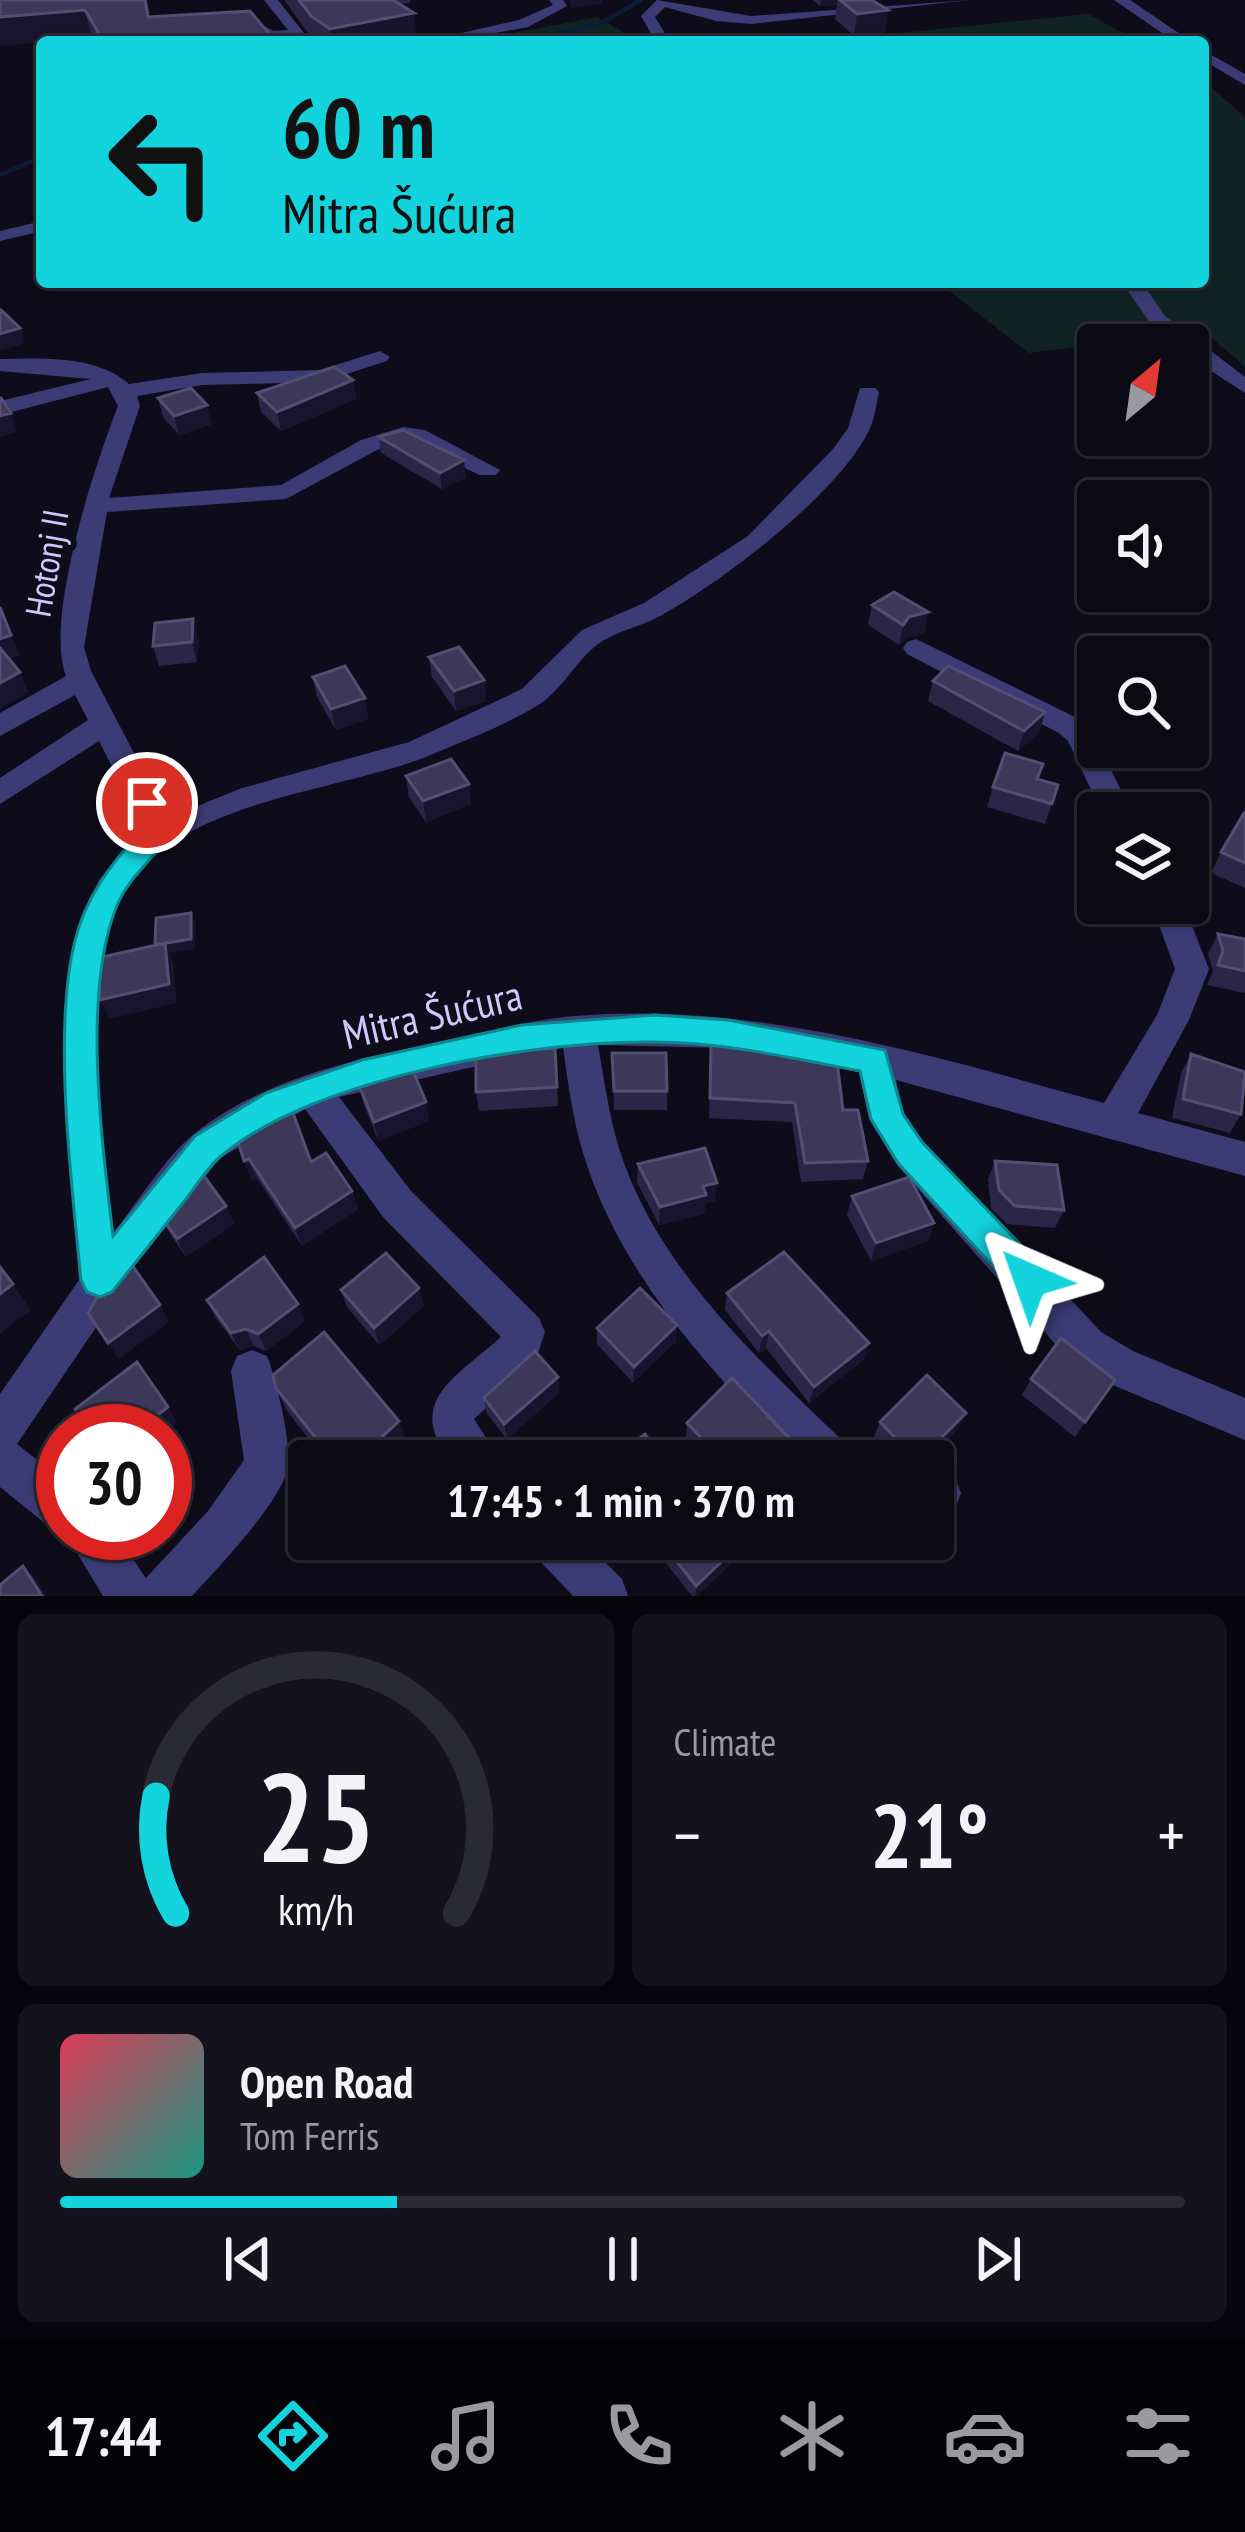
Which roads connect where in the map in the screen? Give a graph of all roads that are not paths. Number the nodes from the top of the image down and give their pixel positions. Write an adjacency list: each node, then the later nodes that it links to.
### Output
1 (271, 0): 10 (street)
2 (556, 0): 11 (street)
3 (964, 0): 5 (street)
4 (1121, 0): 7 (street)
5 (663, 1): 12 (street)
6 (1158, 3): 7 (street)
7 (1137, 10): 13 (street)
8 (211, 36): 9 (street)
9 (269, 36)
10 (300, 36)
11 (460, 36)
12 (660, 36)
13 (1176, 36)
14 (1209, 58): 15 (street)
15 (1245, 81)
16 (1209, 82): 17 (street)
17 (1245, 98)
18 (36, 227): 19 (street)
19 (0, 236)
20 (1136, 288): 21 (street)
21 (1163, 324)
22 (380, 357): 25 (street)
23 (1209, 361): 26 (street)
24 (0, 364): 25 (street)
25 (120, 385): 28 (street); 30 (street, Hotonj II)
26 (1245, 387)
27 (868, 393): 37 (street)
28 (0, 408)
29 (488, 470): 30 (street)
30 (96, 506): 32 (street, Hotonj II)
31 (916, 648): 35 (street)
32 (81, 679): 33 (street, Hotonj II); 34 (street)
33 (105, 723): 36 (street); 37 (street, Hotonj II)
34 (0, 726)
35 (1107, 792)
36 (0, 794)
37 (154, 836): 44 (street)
38 (1175, 924): 42 (street)
39 (578, 1030): 40 (street, Mitra Šućura); 41 (street, Mitra Šućura); 49 (street)
40 (874, 1060): 42 (street, Mitra Šućura); 46 (street)
41 (311, 1089): 44 (street, Mitra Šućura); 48 (street)
42 (1114, 1120): 43 (street, Mitra Šućura)
43 (1245, 1159)
44 (100, 1280): 47 (street, Mitra Šućura)
45 (252, 1371): 55 (street)
46 (1245, 1419)
47 (0, 1431)
48 (462, 1440)
49 (811, 1440)
50 (0, 1459): 51 (street)
51 (36, 1487)
52 (106, 1560): 54 (street)
53 (570, 1560): 56 (street)
54 (131, 1596)
55 (161, 1596)
56 (604, 1596)

